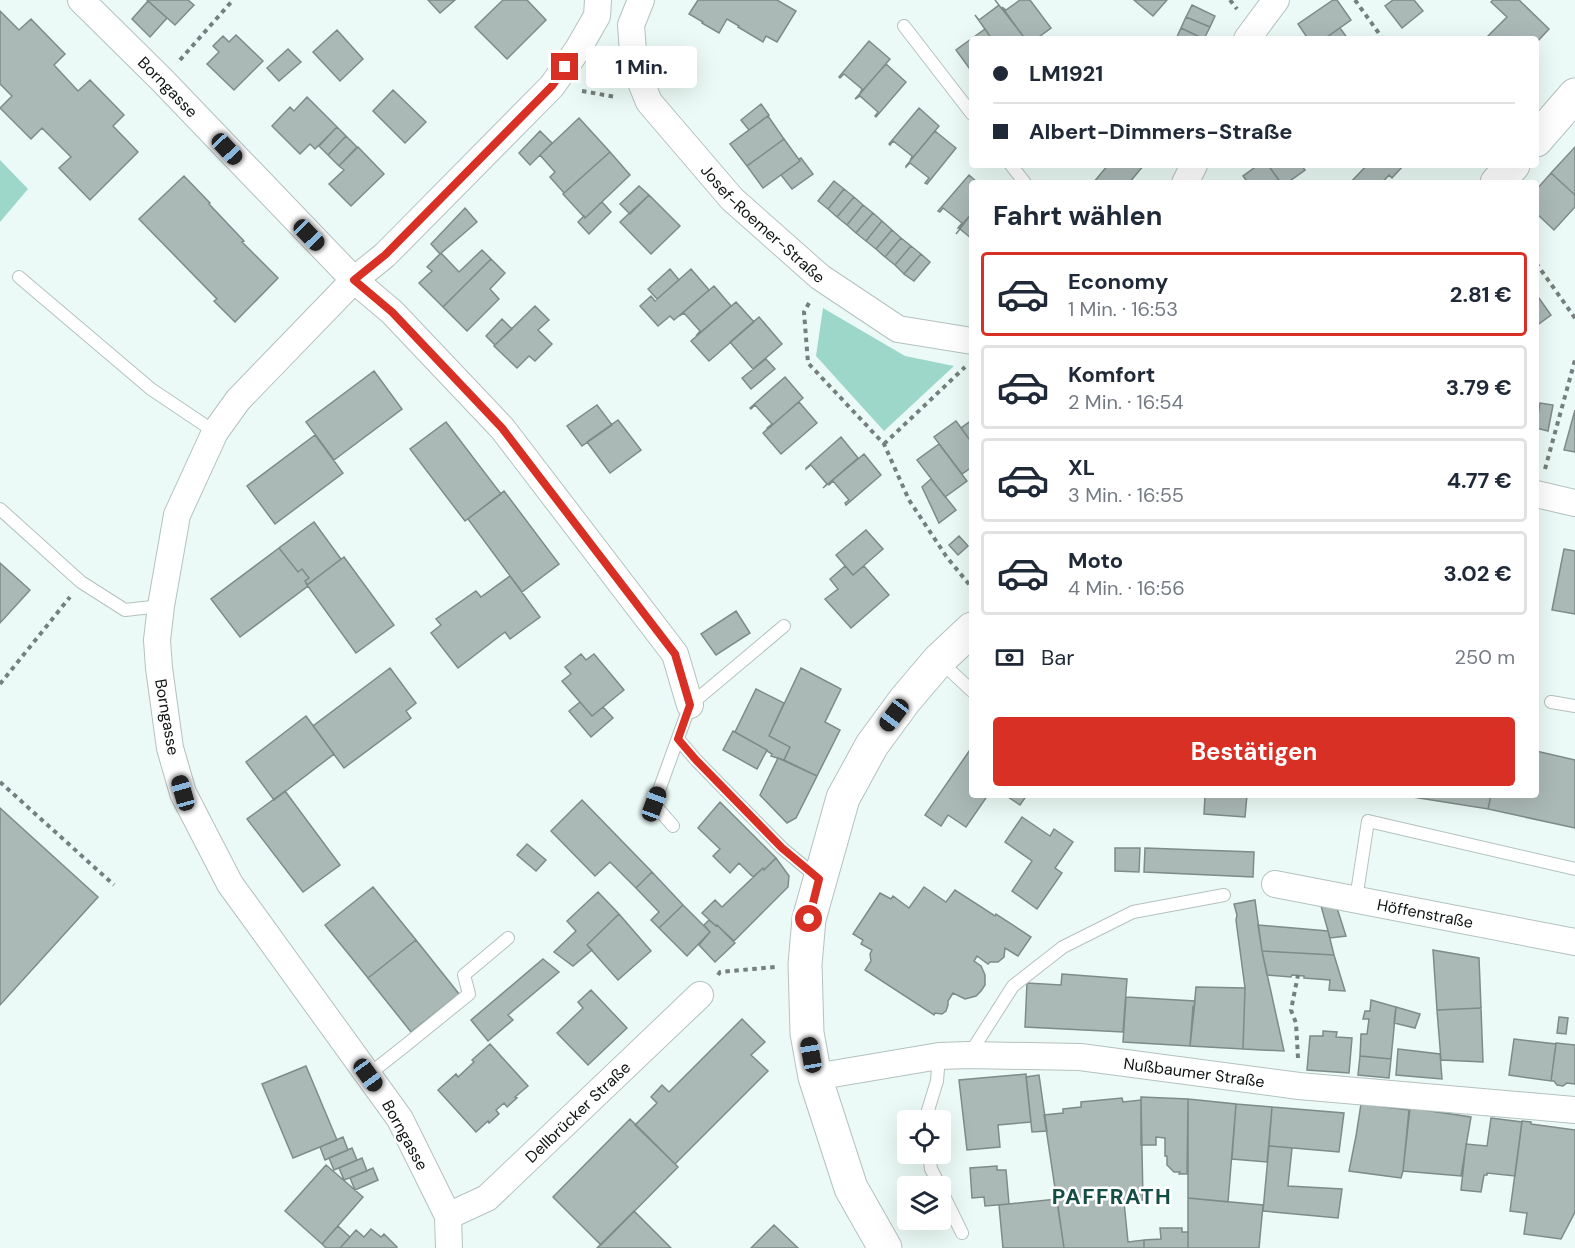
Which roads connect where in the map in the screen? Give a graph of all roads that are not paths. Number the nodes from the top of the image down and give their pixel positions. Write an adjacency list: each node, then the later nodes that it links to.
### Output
1 (81, 0): 15 (street, Borngasse)
2 (641, 0): 16 (street, Josef-Roemer-Straße)
3 (1276, 0): 6 (street)
4 (597, 8): 15 (street)
5 (904, 26): 8 (lane)
6 (1249, 36)
7 (1575, 95): 9 (main road)
8 (969, 110)
9 (1539, 137)
10 (1013, 168): 12 (lane)
11 (1511, 168): 13 (main road)
12 (1023, 180)
13 (1500, 180)
14 (19, 277): 17 (lane)
15 (354, 280): 17 (street, Borngasse); 27 (street, Borngasse)
16 (969, 341)
17 (215, 432): 21 (street, Borngasse)
18 (1539, 494): 19 (street)
19 (1575, 503)
20 (0, 509): 21 (lane)
21 (161, 606): 41 (street, Borngasse)
22 (784, 626): 27 (lane)
23 (969, 632): 24 (main road)
24 (939, 660): 25 (lane); 32 (main road)
25 (969, 688)
26 (1551, 702): 28 (lane)
27 (690, 705): 29 (lane)
28 (1575, 706)
29 (678, 739): 30 (lane); 32 (lane)
30 (673, 826)
31 (1575, 869): 35 (lane)
32 (819, 879): 42 (main road)
33 (1275, 884): 35 (street, Höffenstraße)
34 (1224, 895): 39 (lane)
35 (1356, 899): 37 (street, Höffenstraße)
36 (508, 938): 41 (lane)
37 (1575, 942)
38 (700, 995): 46 (street, Dellbrücker Straße)
39 (969, 1055): 40 (street, Nußbaumer Straße); 44 (street, Nußbaumer Straße)
40 (939, 1056): 42 (street, Nußbaumer Straße); 43 (lane)
41 (368, 1075): 46 (street, Borngasse)
42 (815, 1077): 49 (main road)
43 (929, 1110)
44 (1575, 1110)
45 (951, 1210): 47 (lane)
46 (448, 1216): 48 (street, Borngasse)
47 (962, 1233)
48 (449, 1248)
49 (885, 1248)

